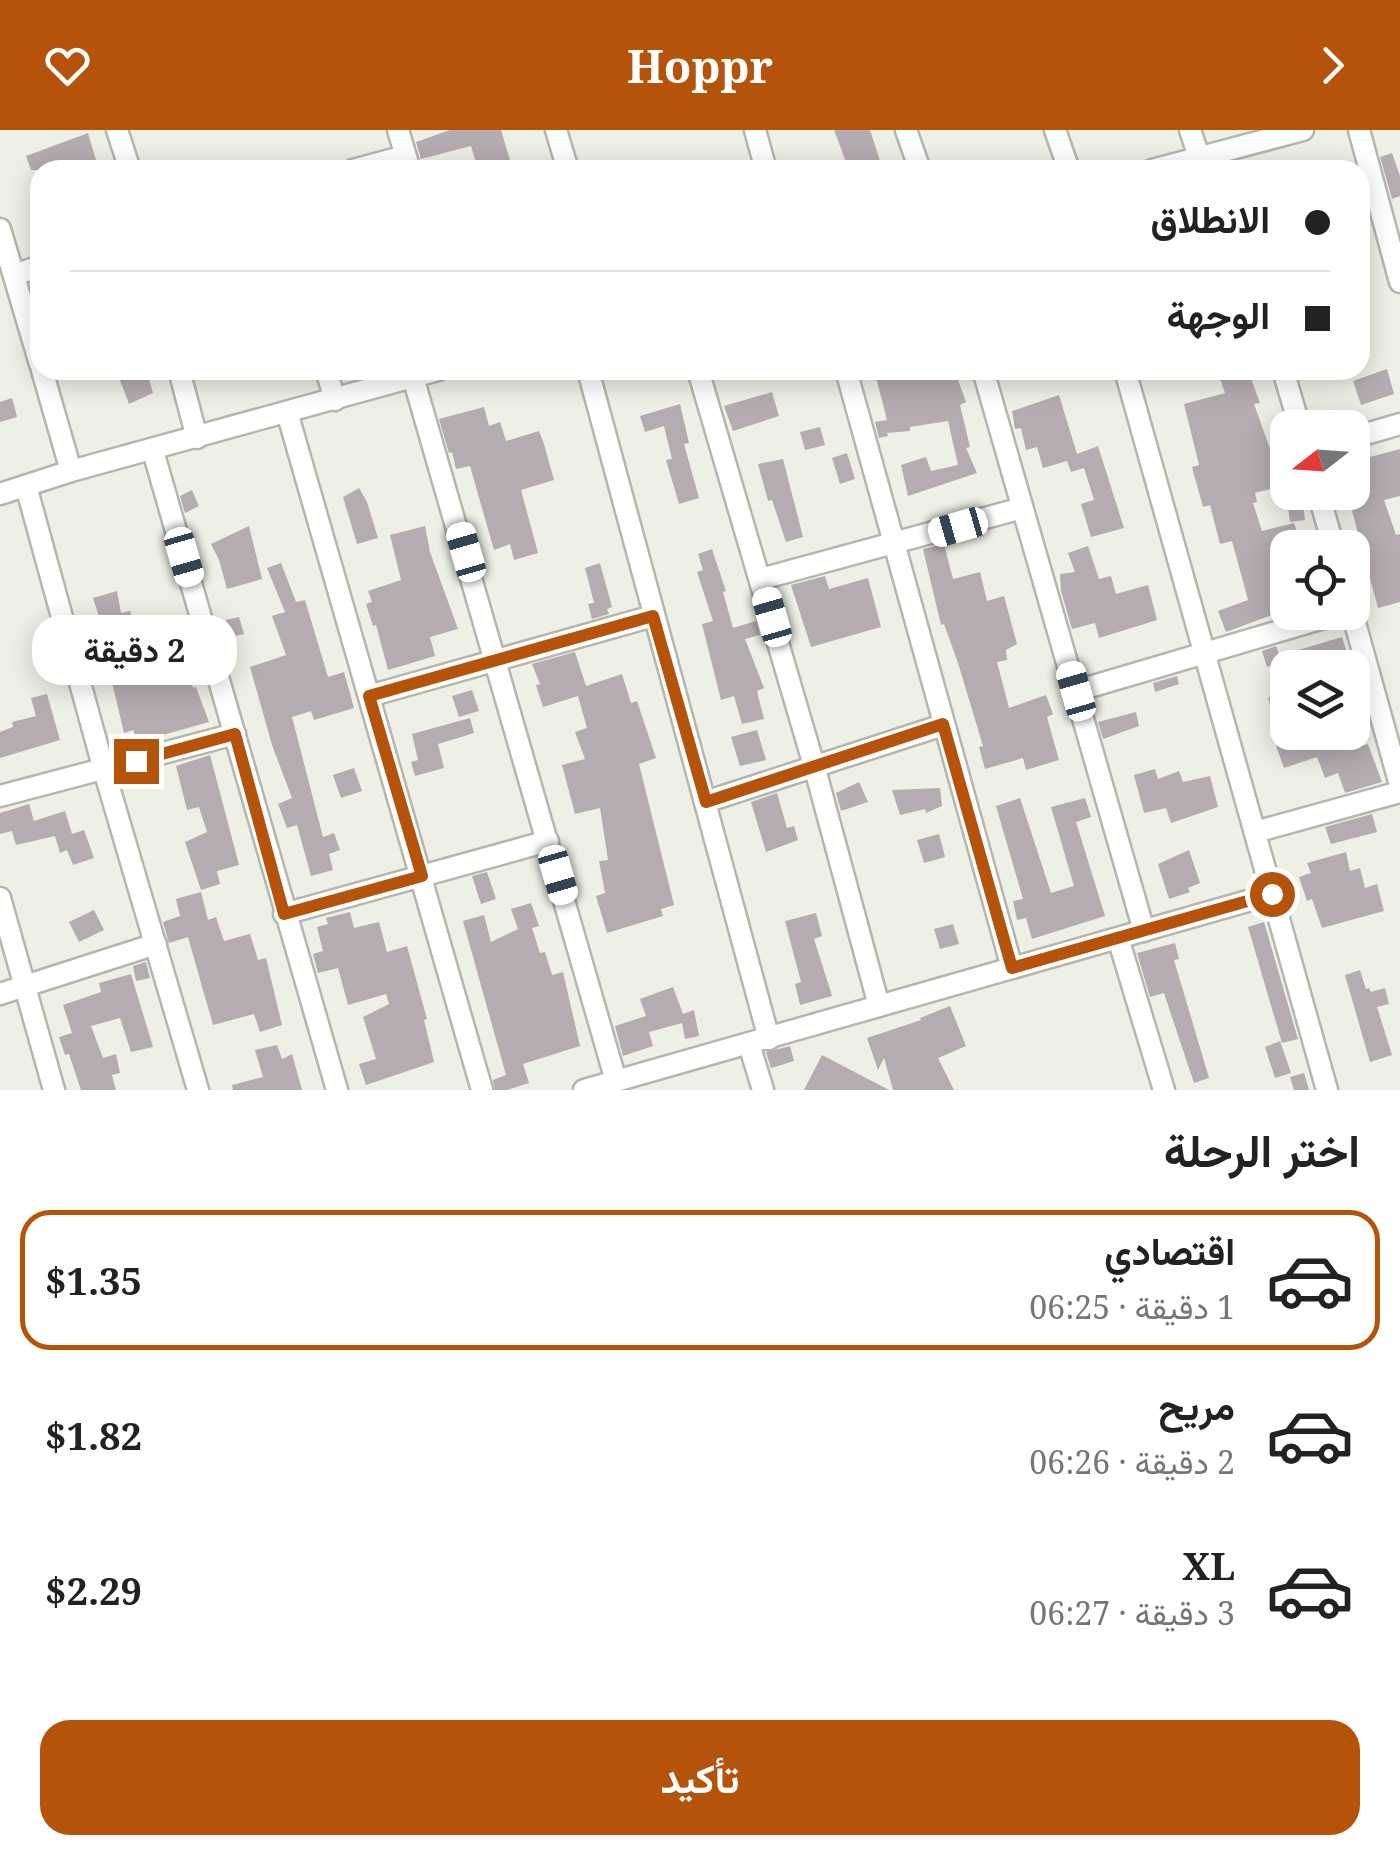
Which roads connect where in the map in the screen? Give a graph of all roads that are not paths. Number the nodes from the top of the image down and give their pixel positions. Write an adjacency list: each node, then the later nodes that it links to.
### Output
1 (117, 130): 11 (street)
2 (398, 130): 12 (street)
3 (556, 130): 13 (street)
4 (755, 130): 14 (street)
5 (906, 130): 15 (street)
6 (1056, 130): 16 (street)
7 (1190, 130): 10 (street)
8 (1303, 130): 19 (street)
9 (1358, 130): 20 (street)
10 (1199, 157): 17 (street); 18 (street)
11 (127, 160)
12 (407, 160)
13 (565, 160)
14 (763, 160)
15 (916, 160)
16 (1066, 160)
17 (1188, 160)
18 (1218, 160)
19 (1228, 160)
20 (1366, 160)
21 (1370, 173): 25 (street)
22 (0, 229): 24 (street)
23 (30, 269): 24 (street)
24 (14, 275): 26 (street)
25 (1400, 282)
26 (30, 330)
27 (45, 380): 45 (street)
28 (182, 380): 43 (street)
29 (329, 380): 38 (street)
30 (401, 380): 38 (street)
31 (415, 380): 55 (street)
32 (591, 380): 51 (street)
33 (701, 380): 50 (street)
34 (849, 380): 49 (street)
35 (986, 380): 48 (street)
36 (1128, 380): 54 (street)
37 (1286, 380): 39 (street)
38 (336, 400): 40 (street)
39 (1295, 410)
40 (286, 412): 43 (street); 57 (street)
41 (1400, 424): 42 (street)
42 (1370, 433)
43 (197, 438): 44 (street)
44 (153, 451): 45 (street); 59 (street)
45 (71, 471): 46 (street)
46 (26, 486): 47 (street); 61 (street)
47 (0, 494)
48 (1022, 508): 49 (street); 56 (street)
49 (895, 545): 50 (street); 58 (street)
50 (761, 579): 60 (street)
51 (653, 616): 55 (street); 64 (street)
52 (1280, 630): 54 (street)
53 (1357, 630): 62 (street)
54 (1205, 651): 56 (street); 65 (street)
55 (497, 658): 57 (street); 66 (street)
56 (1076, 691): 71 (street)
57 (369, 696): 67 (street)
58 (943, 724): 60 (street); 74 (street)
59 (235, 734): 61 (street); 70 (street)
60 (814, 769): 64 (street); 77 (street)
61 (104, 770): 63 (street); 73 (street)
62 (1400, 788): 65 (street)
63 (0, 796)
64 (706, 802): 78 (street)
65 (1255, 832): 68 (street)
66 (548, 841): 67 (street); 79 (street)
67 (422, 876): 70 (street); 83 (street)
68 (1272, 894): 71 (street); 87 (street)
69 (0, 898): 75 (street)
70 (284, 914): 82 (street)
71 (1144, 930): 72 (street)
72 (1118, 938): 74 (street); 86 (street)
73 (156, 944): 75 (street); 81 (street)
74 (1012, 968): 77 (street)
75 (25, 986): 76 (street); 80 (street)
76 (0, 994)
77 (879, 1006): 78 (street)
78 (759, 1041): 79 (street); 85 (street)
79 (616, 1081): 84 (street)
80 (54, 1090)
81 (198, 1090)
82 (337, 1090)
83 (482, 1090)
84 (584, 1090)
85 (763, 1090)
86 (1164, 1090)
87 (1327, 1090)

